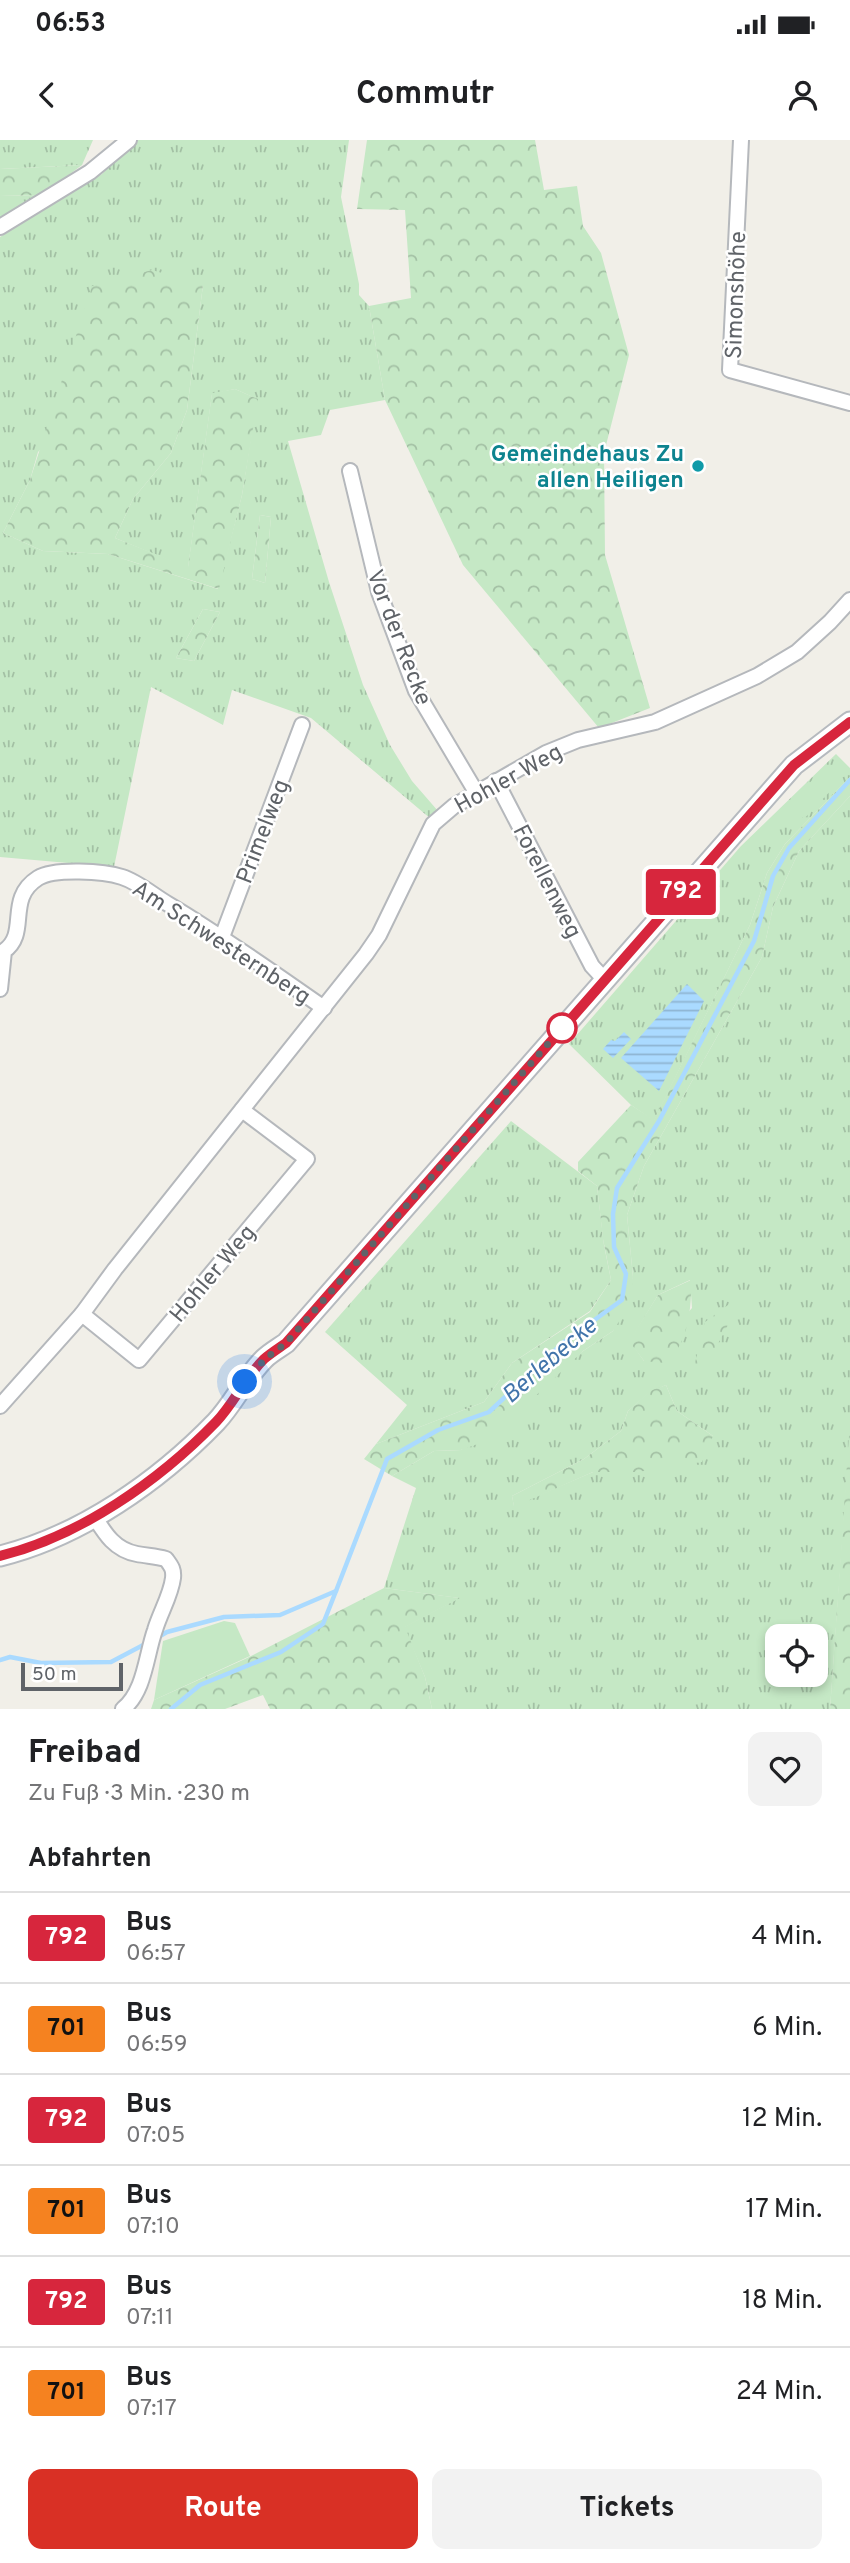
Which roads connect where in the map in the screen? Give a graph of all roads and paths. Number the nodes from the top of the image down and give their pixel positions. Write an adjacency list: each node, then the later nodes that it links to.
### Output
1 (128, 140): 3 (street)
2 (741, 140): 4 (street, Simonshöhe)
3 (0, 227)
4 (850, 403)
5 (350, 471): 10 (street, Vor der Recke)
6 (850, 600): 9 (street, Hohler Weg)
7 (850, 722): 13 (main road)
8 (302, 725): 11 (street, Primelweg)
9 (496, 780): 10 (street, Hohler Weg); 13 (street, Forellenweg)
10 (476, 792): 15 (street, Hohler Weg)
11 (222, 937): 12 (street, Am Schwesternberg); 15 (street, Am Schwesternberg)
12 (2, 950): 14 (street, Am Schwesternberg)
13 (604, 979): 19 (main road)
14 (0, 989)
15 (324, 1008): 16 (street, Hohler Weg)
16 (242, 1110): 17 (street, Hohler Weg); 17 (street, Hohler Weg)
17 (82, 1314): 18 (street, Hohler Weg)
18 (0, 1406)
19 (94, 1516): 20 (main road); 21 (street)
20 (0, 1556)
21 (123, 1709)

